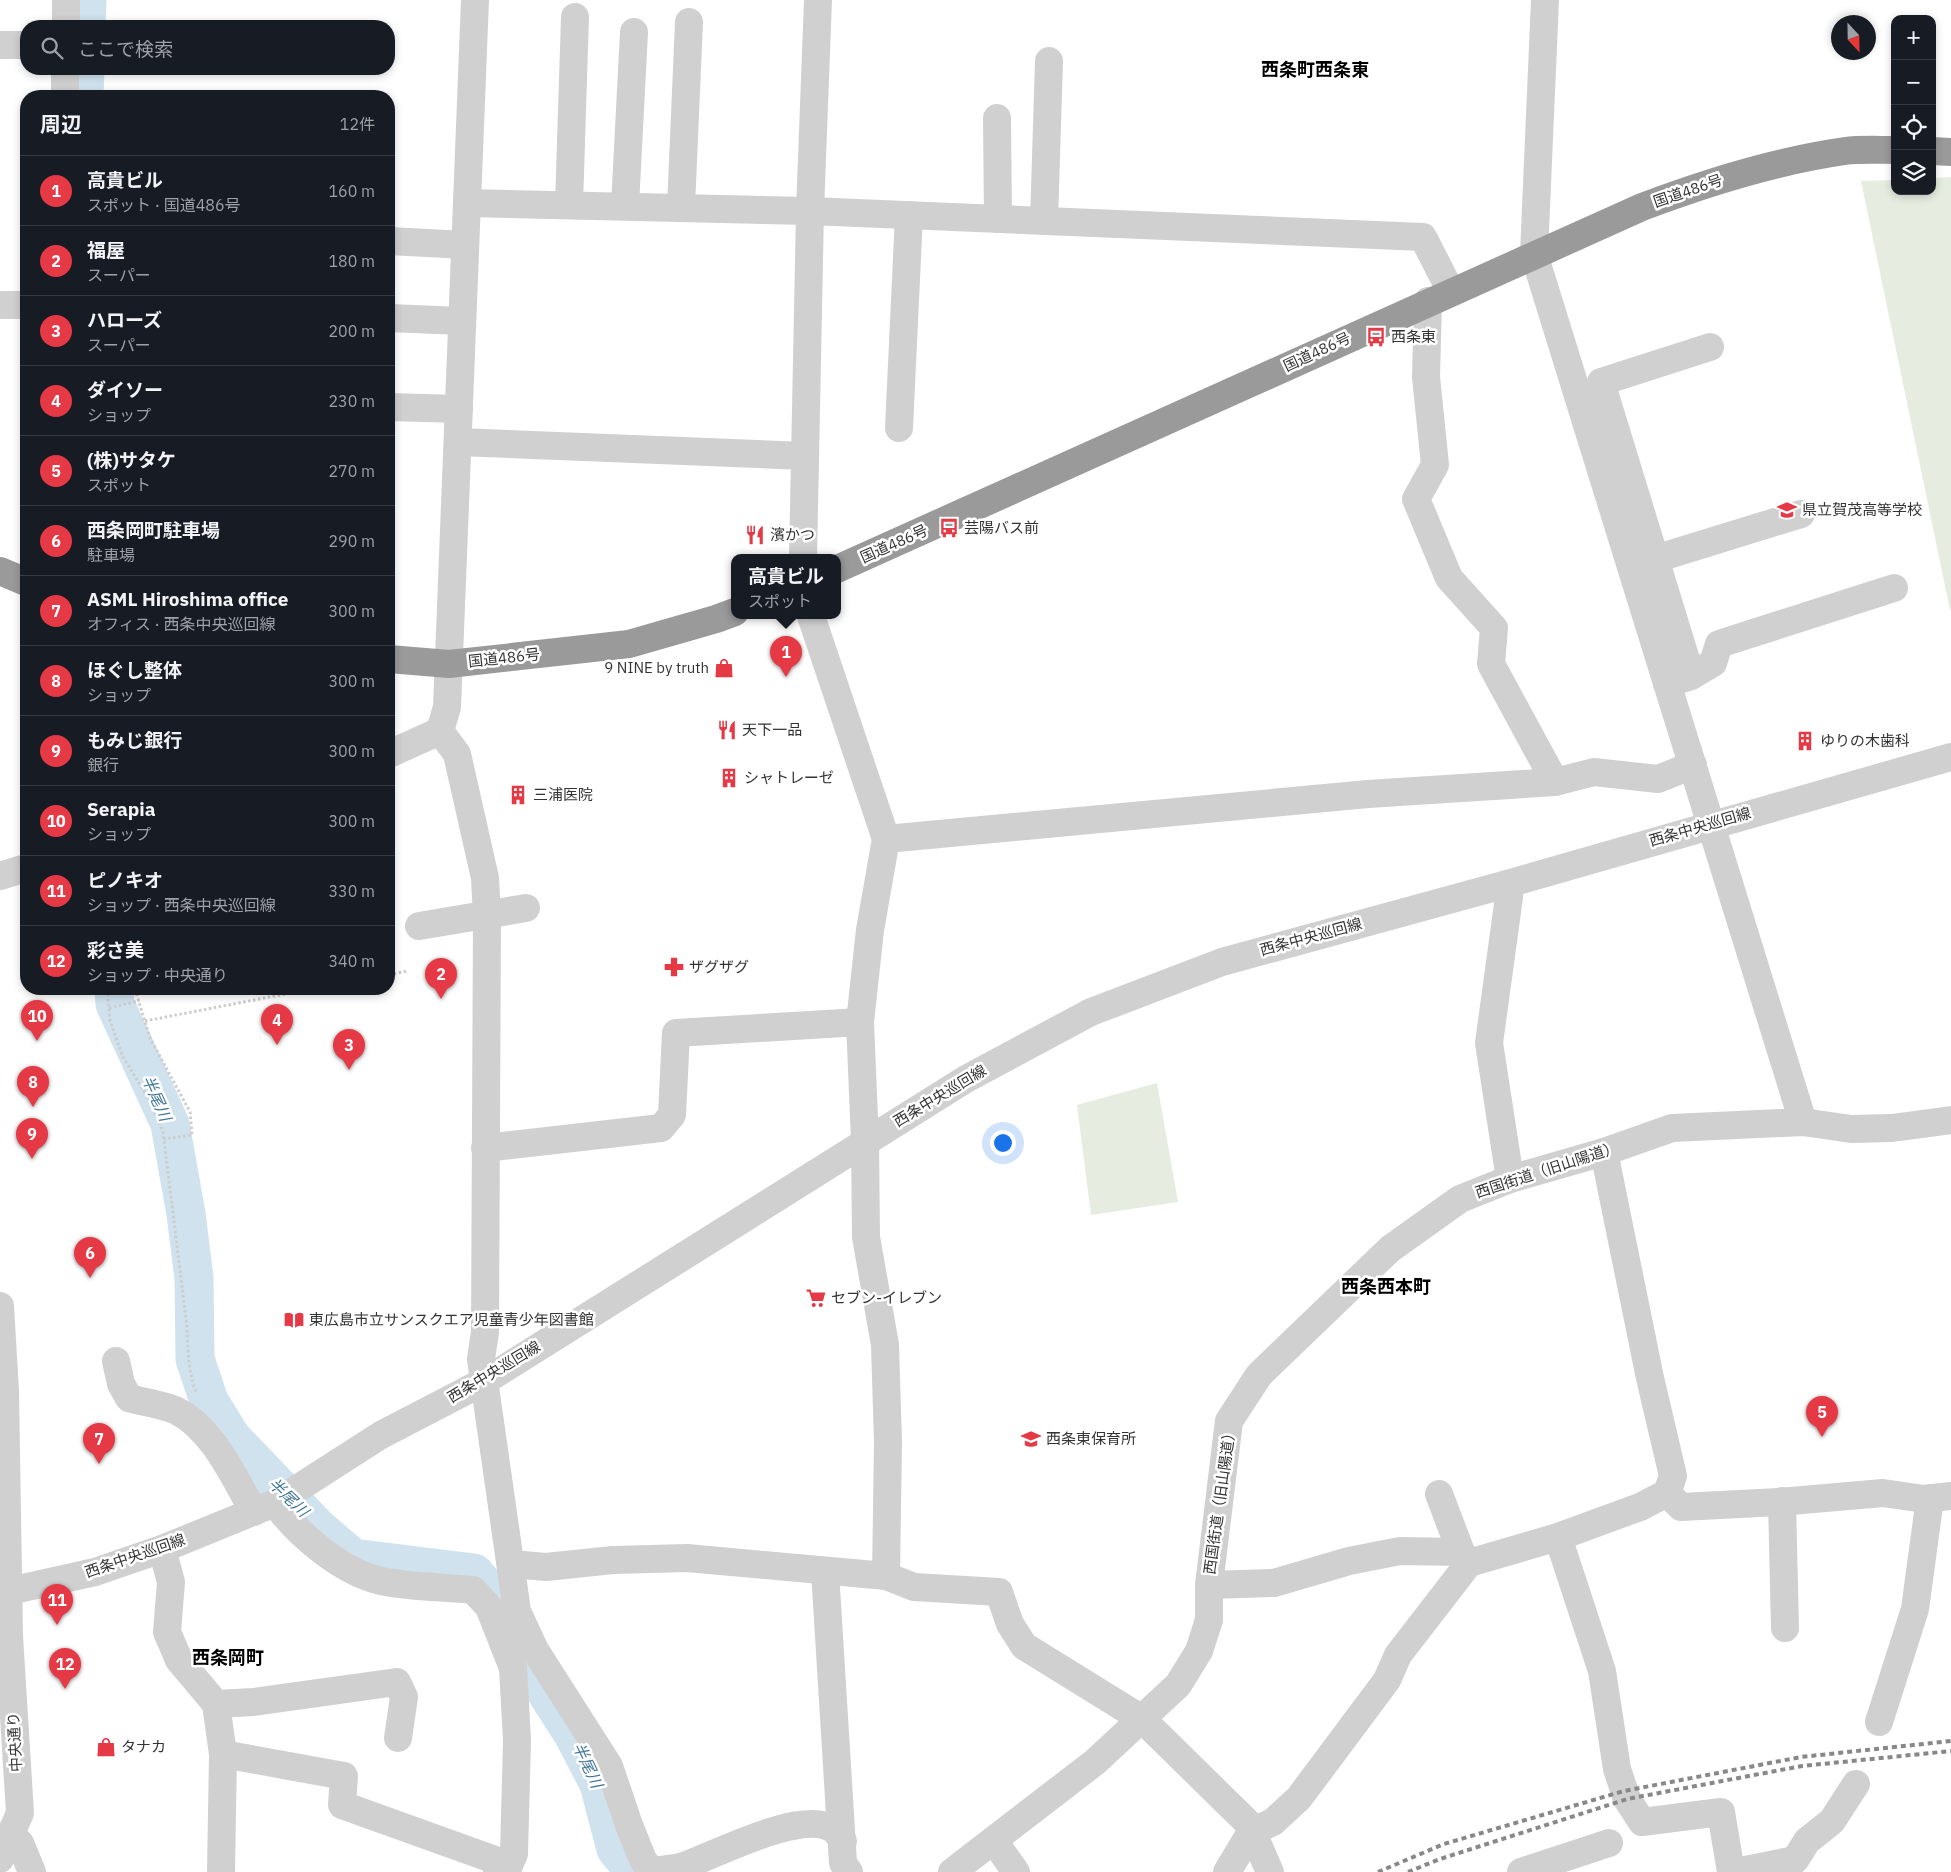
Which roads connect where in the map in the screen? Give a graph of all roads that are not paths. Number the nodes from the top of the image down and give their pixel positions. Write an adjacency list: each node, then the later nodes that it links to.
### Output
1 (66, 0): 6 (street)
2 (475, 0): 18 (street)
3 (818, 0): 22 (street)
4 (1545, 0): 28 (street)
5 (575, 16): 19 (street)
6 (66, 20)
7 (690, 22): 21 (street)
8 (634, 32): 20 (street)
9 (0, 44): 10 (street)
10 (20, 45)
11 (1050, 61): 25 (street)
12 (66, 75): 13 (street)
13 (65, 90)
14 (997, 118): 24 (street)
15 (1891, 150): 28 (highway, 国道486号)
16 (1936, 151): 17 (highway)
17 (1951, 152)
18 (467, 203): 19 (street); 27 (street)
19 (569, 205): 20 (street)
20 (626, 206): 21 (street)
21 (681, 207): 22 (street)
22 (810, 210): 23 (street); 39 (street)
23 (909, 215): 24 (street); 37 (street)
24 (998, 219): 25 (street)
25 (1044, 221): 29 (street)
26 (395, 242): 27 (street)
27 (465, 245): 33 (street)
28 (1534, 254): 29 (highway, 国道486号); 51 (street)
29 (1439, 297): 43 (highway, 国道486号); 56 (street)
30 (0, 305): 31 (street)
31 (20, 305)
32 (395, 318): 33 (street)
33 (462, 321): 36 (street)
34 (1710, 347): 42 (street)
35 (395, 407): 36 (street)
36 (459, 409): 38 (street)
37 (899, 428)
38 (458, 442): 39 (street); 50 (street)
39 (805, 456): 41 (street)
40 (1801, 514): 42 (street)
41 (803, 554)
42 (1655, 559): 51 (street)
43 (841, 567)
44 (0, 571): 45 (highway)
45 (20, 579)
46 (1894, 588): 51 (street)
47 (731, 613): 50 (highway, 国道486号)
48 (811, 619): 58 (street)
49 (395, 660): 50 (highway, 国道486号)
50 (449, 664): 52 (street)
51 (1679, 680): 55 (street)
52 (440, 731): 53 (street); 63 (street)
53 (395, 751)
54 (1951, 757): 57 (street, 西条中央巡回線)
55 (1692, 765): 56 (street); 57 (street)
56 (1554, 782): 58 (street)
57 (1710, 824): 61 (street, 西条中央巡回線); 67 (street)
58 (886, 839): 65 (street)
59 (20, 870): 60 (street)
60 (0, 876)
61 (1507, 884): 68 (street, 西条中央巡回線); 71 (street)
62 (526, 908): 63 (street)
63 (487, 916): 64 (street); 69 (street)
64 (418, 926)
65 (860, 1022): 68 (street); 69 (street)
66 (1951, 1120): 67 (street, 西国街道（旧山陽道）)
67 (1803, 1122): 70 (street, 西国街道（旧山陽道）)
68 (865, 1141): 74 (street, 西条中央巡回線); 85 (street)
69 (484, 1148): 74 (street)
70 (1604, 1152): 71 (street, 西国街道（旧山陽道）); 75 (street)
71 (1510, 1179): 86 (street, 西国街道（旧山陽道）)
72 (0, 1306): 87 (street, 中央通り)
73 (116, 1360): 79 (street)
74 (483, 1382): 79 (street, 西条中央巡回線); 83 (street)
75 (1667, 1493): 78 (street); 80 (street)
76 (1439, 1494): 82 (street)
77 (1940, 1497): 78 (street); 92 (street)
78 (1782, 1501): 88 (street)
79 (264, 1508): 81 (street, 西条中央巡回線); 89 (street)
80 (1558, 1536): 82 (street); 111 (street)
81 (162, 1549): 87 (street, 西条中央巡回線); 90 (street)
82 (1465, 1557): 86 (street); 96 (street)
83 (511, 1564): 84 (street); 89 (street)
84 (825, 1571): 85 (street); 97 (street)
85 (886, 1576): 91 (street)
86 (1209, 1585): 91 (street, 西国街道（旧山陽道）)
87 (5, 1592): 100 (street, 中央通り)
88 (1785, 1628)
89 (525, 1661): 101 (street); 104 (street)
90 (216, 1704): 93 (street); 94 (street)
91 (1142, 1719): 96 (street); 98 (street, 西国街道（旧山陽道）)
92 (1879, 1722)
93 (398, 1738)
94 (223, 1754): 101 (street); 103 (street)
95 (1856, 1784): 112 (street)
96 (1251, 1832): 108 (street); 109 (street)
97 (843, 1841): 104 (street); 105 (street)
98 (994, 1841): 106 (street, 西国街道（旧山陽道）); 107 (street)
99 (1609, 1843): 110 (street)
100 (4, 1844): 102 (street)
101 (503, 1868)
102 (32, 1872)
103 (221, 1872)
104 (651, 1872)
105 (849, 1872)
106 (952, 1872)
107 (1016, 1872)
108 (1227, 1872)
109 (1270, 1872)
110 (1520, 1872)
111 (1731, 1872)
112 (1735, 1872)

